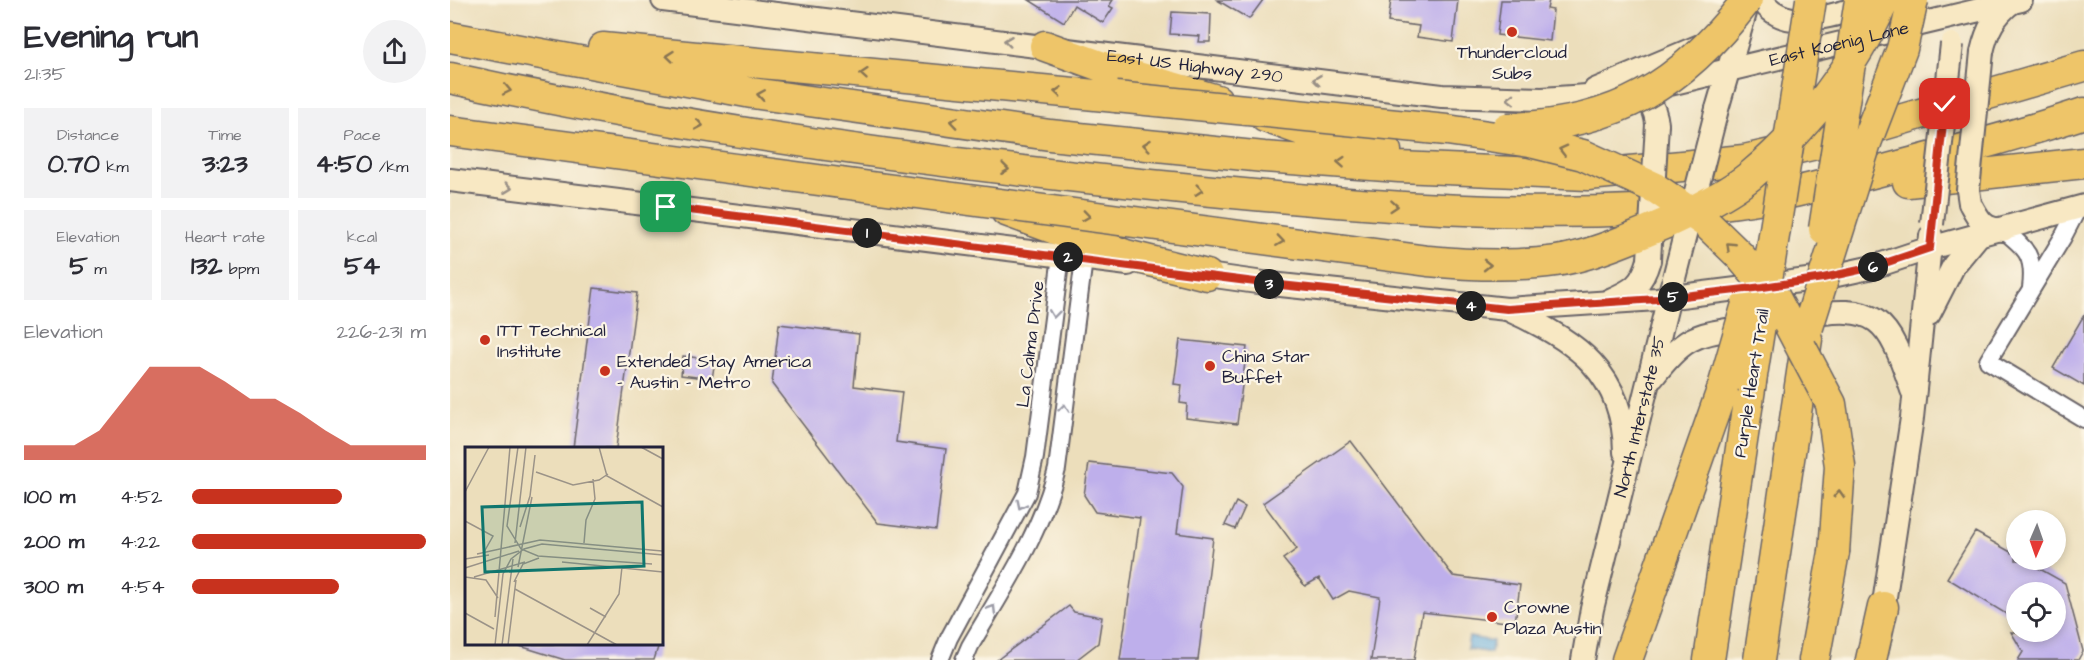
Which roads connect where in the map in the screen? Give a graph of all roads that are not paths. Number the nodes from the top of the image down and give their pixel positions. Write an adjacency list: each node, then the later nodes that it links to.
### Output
1 (1747, 0): 15 (main road, North Interstate 35); 18 (main road); 21 (highway, bridge)
2 (1762, 0): 6 (main road)
3 (1811, 0): 41 (highway, bridge)
4 (1860, 0): 39 (highway, bridge)
5 (1884, 0): 20 (highway, one-way to 5, bridge)
6 (1889, 0)
7 (1913, 0): 39 (highway, bridge)
8 (673, 1): 13 (main road, East US Highway 290, one-way to 8)
9 (2016, 1): 10 (main road, East Koenig Lane); 28 (main road, bridge)
10 (1955, 8): 15 (main road, East Koenig Lane); 30 (main road, bridge)
11 (450, 27): 21 (highway, one-way to 11, bridge)
12 (450, 37): 24 (highway, one-way to 12)
13 (1045, 46): 18 (main road, East US Highway 290, one-way to 13); 24 (highway)
14 (2084, 66): 24 (highway)
15 (1726, 71): 17 (main road, East US Highway 290); 34 (main road, North Interstate 35, bridge)
16 (450, 78): 22 (highway, one-way to 22)
17 (1632, 93): 18 (main road, East US Highway 290); 36 (main road, bridge)
18 (1581, 97)
19 (2084, 113): 26 (highway)
20 (450, 129)
21 (1447, 130): 56 (highway, one-way to 21, bridge)
22 (823, 144): 26 (highway, one-way to 26); 33 (highway)
23 (2084, 163): 26 (highway)
24 (1526, 173)
25 (450, 180): 31 (main road, one-way to 31)
26 (1818, 187)
27 (2081, 207): 28 (main road); 35 (street)
28 (2003, 230): 29 (main road); 35 (street)
29 (1978, 236): 30 (main road); 38 (main road)
30 (1930, 248): 34 (main road); 38 (main road)
31 (1061, 256): 32 (main road); 44 (street, La Calma Drive, one-way to 44)
32 (1083, 259): 33 (main road); 45 (street, one-way to 32)
33 (1207, 275): 37 (main road)
34 (1671, 288): 36 (main road); 40 (main road, North Interstate 35)
35 (2030, 291): 43 (street)
36 (1604, 303): 37 (main road)
37 (1507, 309): 46 (main road)
38 (1922, 326): 42 (main road)
39 (1809, 327): 55 (highway, bridge)
40 (1650, 381): 42 (main road); 46 (main road, North Interstate 35)
41 (1737, 385): 53 (highway); 54 (highway, Purple Heart Trail)
42 (1915, 397): 49 (main road)
43 (2084, 419)
44 (1037, 438): 45 (street); 47 (street, La Calma Drive, one-way to 47)
45 (1061, 439): 48 (street)
46 (1625, 476): 52 (main road, North Interstate 35)
47 (994, 556): 48 (street); 50 (street, La Calma Drive)
48 (1019, 562): 51 (street, one-way to 48)
49 (1883, 607): 57 (highway); 58 (main road)
50 (940, 660)
51 (964, 660)
52 (1583, 660)
53 (1627, 660)
54 (1709, 660)
55 (1759, 660)
56 (1814, 660)
57 (1870, 660)
58 (1876, 660)

